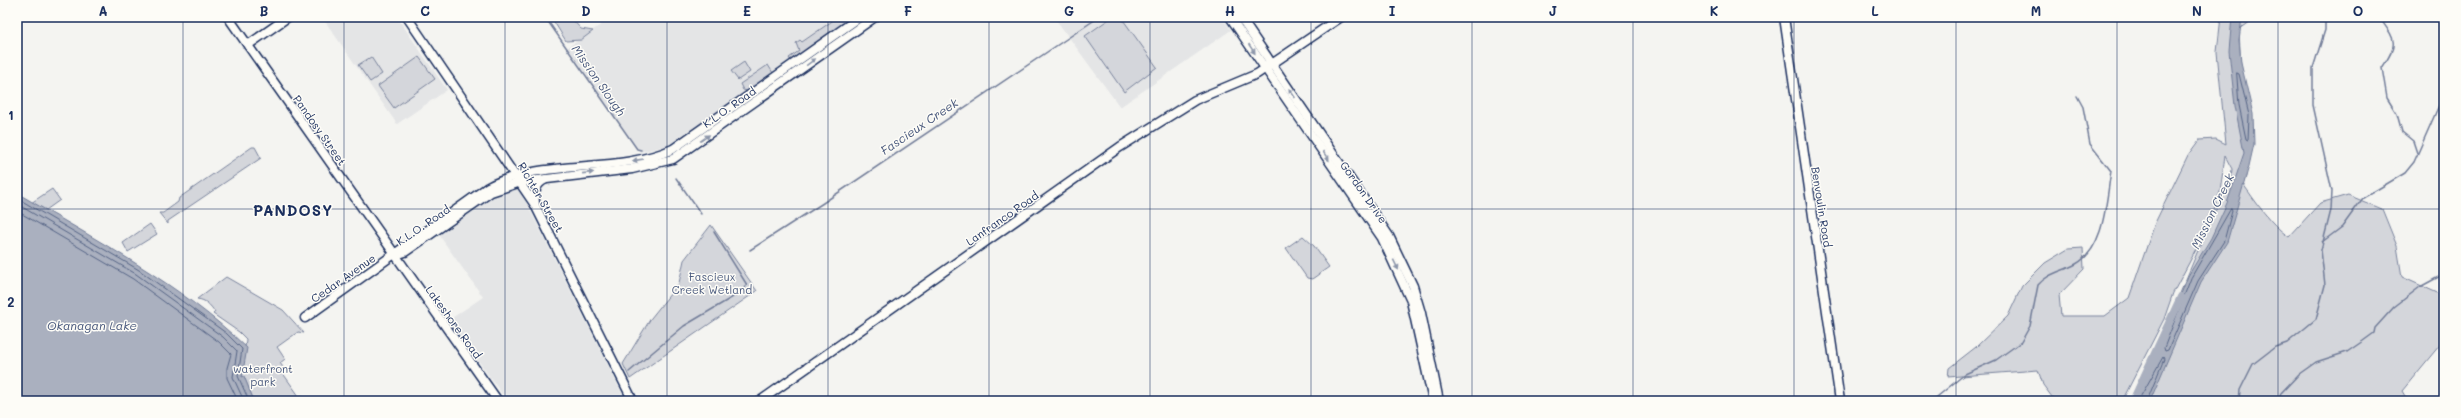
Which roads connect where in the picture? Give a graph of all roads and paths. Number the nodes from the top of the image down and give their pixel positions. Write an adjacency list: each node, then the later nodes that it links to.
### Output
1 (228, 17): 10 (main road, Pandosy Street)
2 (288, 17): 10 (main road)
3 (407, 17): 13 (main road, Richter Street)
4 (860, 17): 13 (main road, K.L.O. Road, one-way to 13)
5 (875, 17): 12 (main road, K.L.O. Road, one-way to 5)
6 (1230, 17): 11 (main road, Gordon Drive, one-way to 11)
7 (1240, 17): 11 (main road, Gordon Drive)
8 (1341, 17): 11 (main road, Lanfranco Road)
9 (1784, 17): 22 (main road, Benvoulin Road)
10 (248, 45): 15 (main road, Pandosy Street)
11 (1269, 66): 19 (main road, Lanfranco Road); 20 (main road, Gordon Drive, one-way to 20); 21 (main road, Gordon Drive, one-way to 11)
12 (549, 177): 13 (main road, K.L.O. Road); 14 (main road)
13 (519, 178): 14 (main road, Richter Street); 15 (main road, K.L.O. Road)
14 (535, 205): 18 (main road, Richter Street)
15 (394, 256): 16 (main road, Cedar Avenue); 17 (main road, Lakeshore Road)
16 (305, 318)
17 (498, 401)
18 (634, 401)
19 (760, 401)
20 (1433, 401)
21 (1439, 401)
22 (1840, 401)

